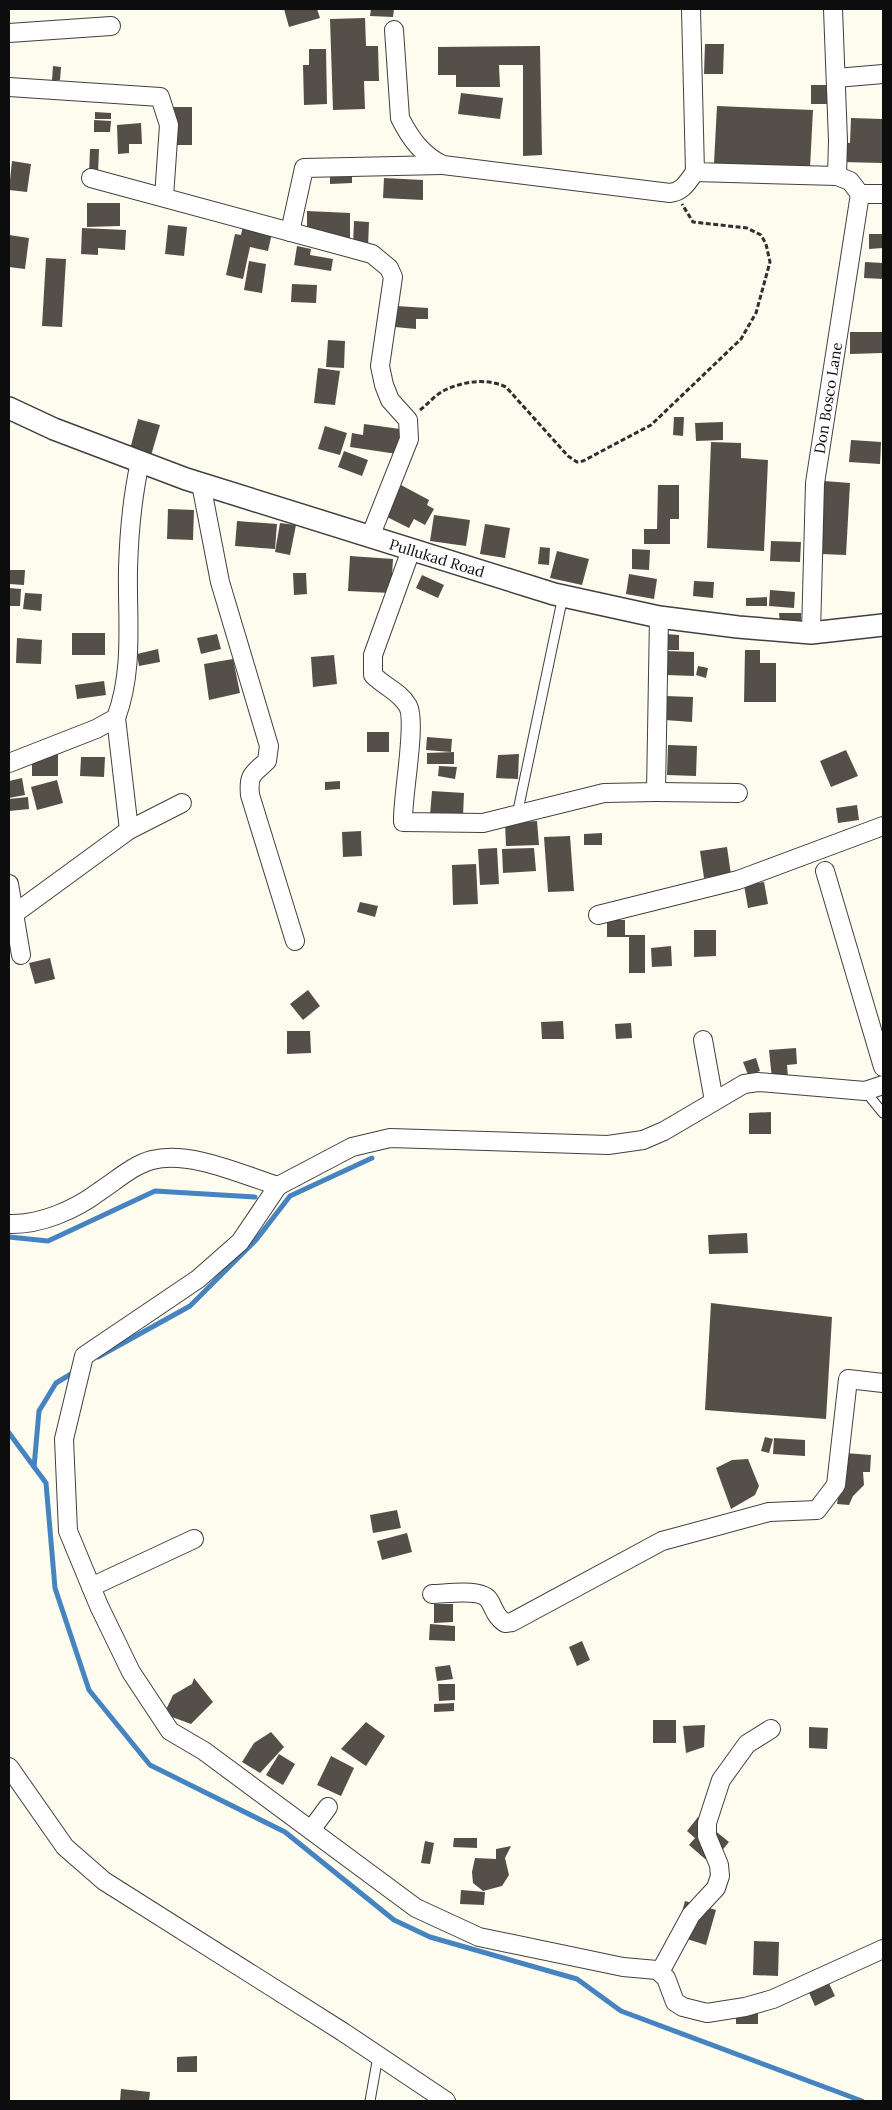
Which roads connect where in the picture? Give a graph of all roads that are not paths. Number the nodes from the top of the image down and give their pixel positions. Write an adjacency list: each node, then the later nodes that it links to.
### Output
1 (691, 9): 10 (street)
2 (833, 9): 7 (street)
3 (111, 26): 5 (street)
4 (394, 30): 9 (street)
5 (9, 33)
6 (883, 74): 7 (street)
7 (836, 78): 11 (street)
8 (9, 87): 15 (street)
9 (443, 164): 10 (street); 16 (street)
10 (695, 172): 11 (street)
11 (837, 176): 13 (street)
12 (91, 178): 15 (street)
13 (860, 194): 14 (street); 25 (street, Don Bosco Lane)
14 (883, 194)
15 (164, 197): 16 (street)
16 (290, 232): 20 (street)
17 (9, 408): 18 (street, Pullukad Road)
18 (140, 462): 19 (street, Pullukad Road); 26 (street)
19 (201, 484): 20 (street, Pullukad Road); 38 (street)
20 (370, 537): 21 (street, Pullukad Road)
21 (411, 550): 22 (street, Pullukad Road); 31 (street)
22 (563, 596): 23 (street, Pullukad Road); 31 (lane)
23 (659, 617): 25 (street, Pullukad Road); 28 (street)
24 (883, 625): 25 (street, Pullukad Road)
25 (811, 633)
26 (116, 718): 27 (street); 33 (street)
27 (9, 763)
28 (656, 792): 29 (street); 31 (street)
29 (738, 793)
30 (182, 803): 33 (street)
31 (517, 815)
32 (883, 826): 37 (street)
33 (129, 830): 36 (street)
34 (825, 871): 41 (street)
35 (9, 884): 36 (street)
36 (14, 914): 39 (street)
37 (598, 916)
38 (295, 941)
39 (20, 955)
40 (703, 1040): 44 (street)
41 (883, 1067)
42 (883, 1085): 43 (street)
43 (865, 1091): 44 (street); 45 (lane)
44 (714, 1101): 46 (street)
45 (883, 1113)
46 (278, 1186): 47 (street); 50 (street)
47 (9, 1224)
48 (883, 1383): 51 (street)
49 (194, 1539): 50 (street)
50 (91, 1587): 55 (street)
51 (432, 1594)
52 (771, 1729): 57 (street)
53 (9, 1767): 58 (street)
54 (328, 1807): 55 (street)
55 (311, 1830): 57 (street)
56 (883, 1949): 57 (street)
57 (660, 1972)
58 (378, 2056): 59 (lane); 60 (street)
59 (370, 2101)
60 (446, 2101)

